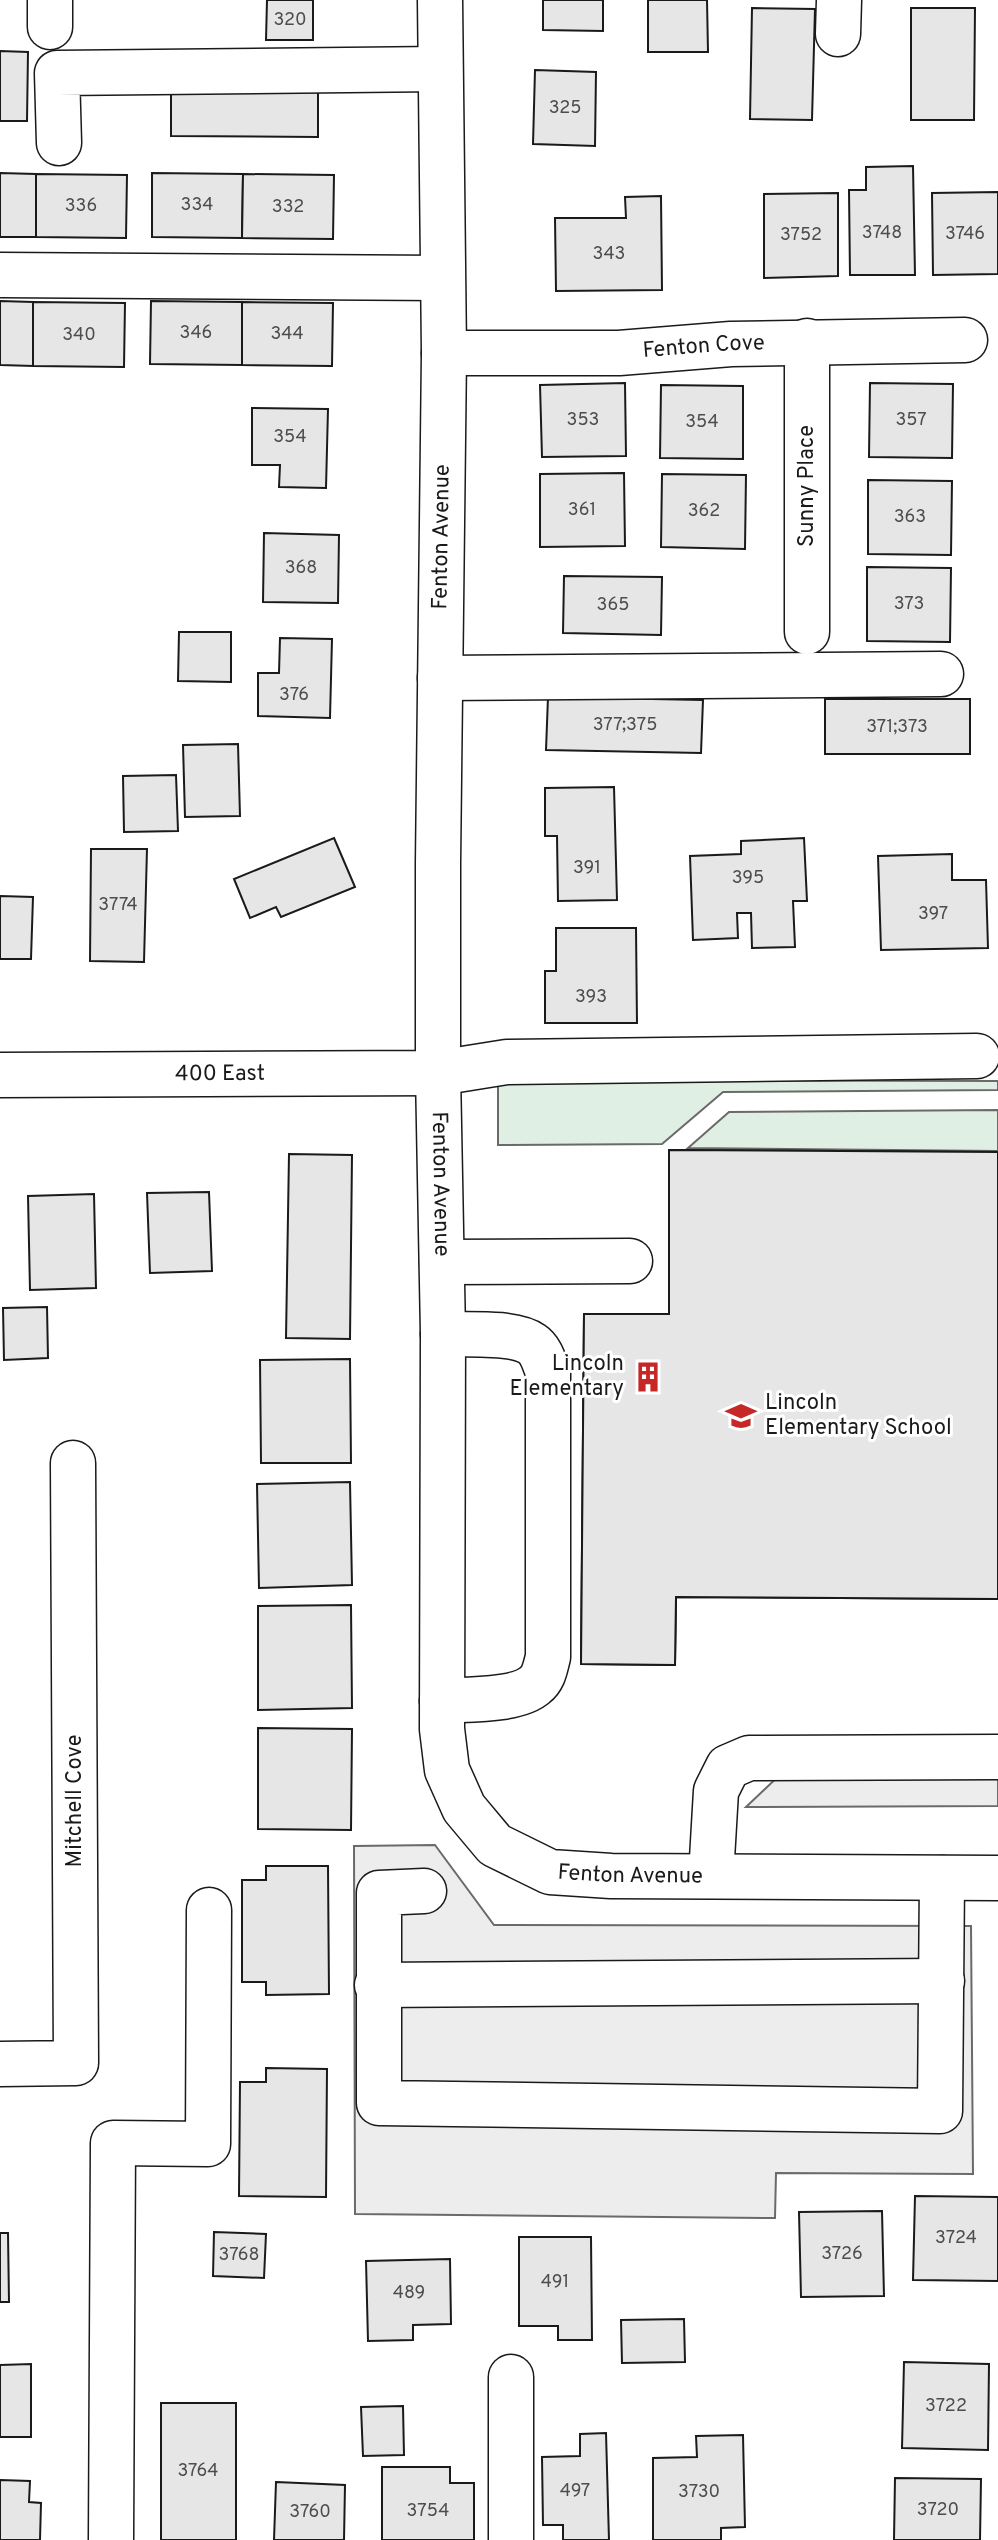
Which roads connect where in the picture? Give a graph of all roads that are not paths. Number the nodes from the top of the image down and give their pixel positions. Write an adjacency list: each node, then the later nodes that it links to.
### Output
1 (440, 0): 2 (street, Fenton Avenue)
2 (440, 69): 3 (street); 5 (street, Fenton Avenue)
3 (59, 143)
4 (0, 275): 5 (street)
5 (442, 278): 8 (street, Fenton Avenue)
6 (965, 340): 7 (street, Fenton Cove)
7 (807, 341): 8 (street, Fenton Cove); 9 (street, Sunny Place)
8 (444, 353): 11 (street, Fenton Avenue)
9 (807, 632)
10 (941, 674): 11 (street)
11 (440, 678): 13 (street, Fenton Avenue)
12 (977, 1056): 13 (street, 400 East)
13 (438, 1073): 14 (street, 400 East); 16 (street, Fenton Avenue)
14 (0, 1075)
15 (630, 1261): 16 (street)
16 (442, 1262): 17 (street, Fenton Avenue)
17 (443, 1334): 19 (street, Fenton Avenue); 19 (street)
18 (73, 1463): 28 (street, Mitchell Cove)
19 (442, 1701): 21 (street, Fenton Avenue)
20 (998, 1757): 21 (street)
21 (711, 1876): 22 (street, Fenton Avenue)
22 (942, 1878): 23 (street, Fenton Avenue); 26 (street)
23 (998, 1878)
24 (424, 1891): 27 (street)
25 (209, 1910): 30 (street)
26 (942, 1981): 27 (street); 27 (street)
27 (377, 1985)
28 (0, 2064)
29 (511, 2377): 31 (street)
30 (111, 2540)
31 (511, 2540)

